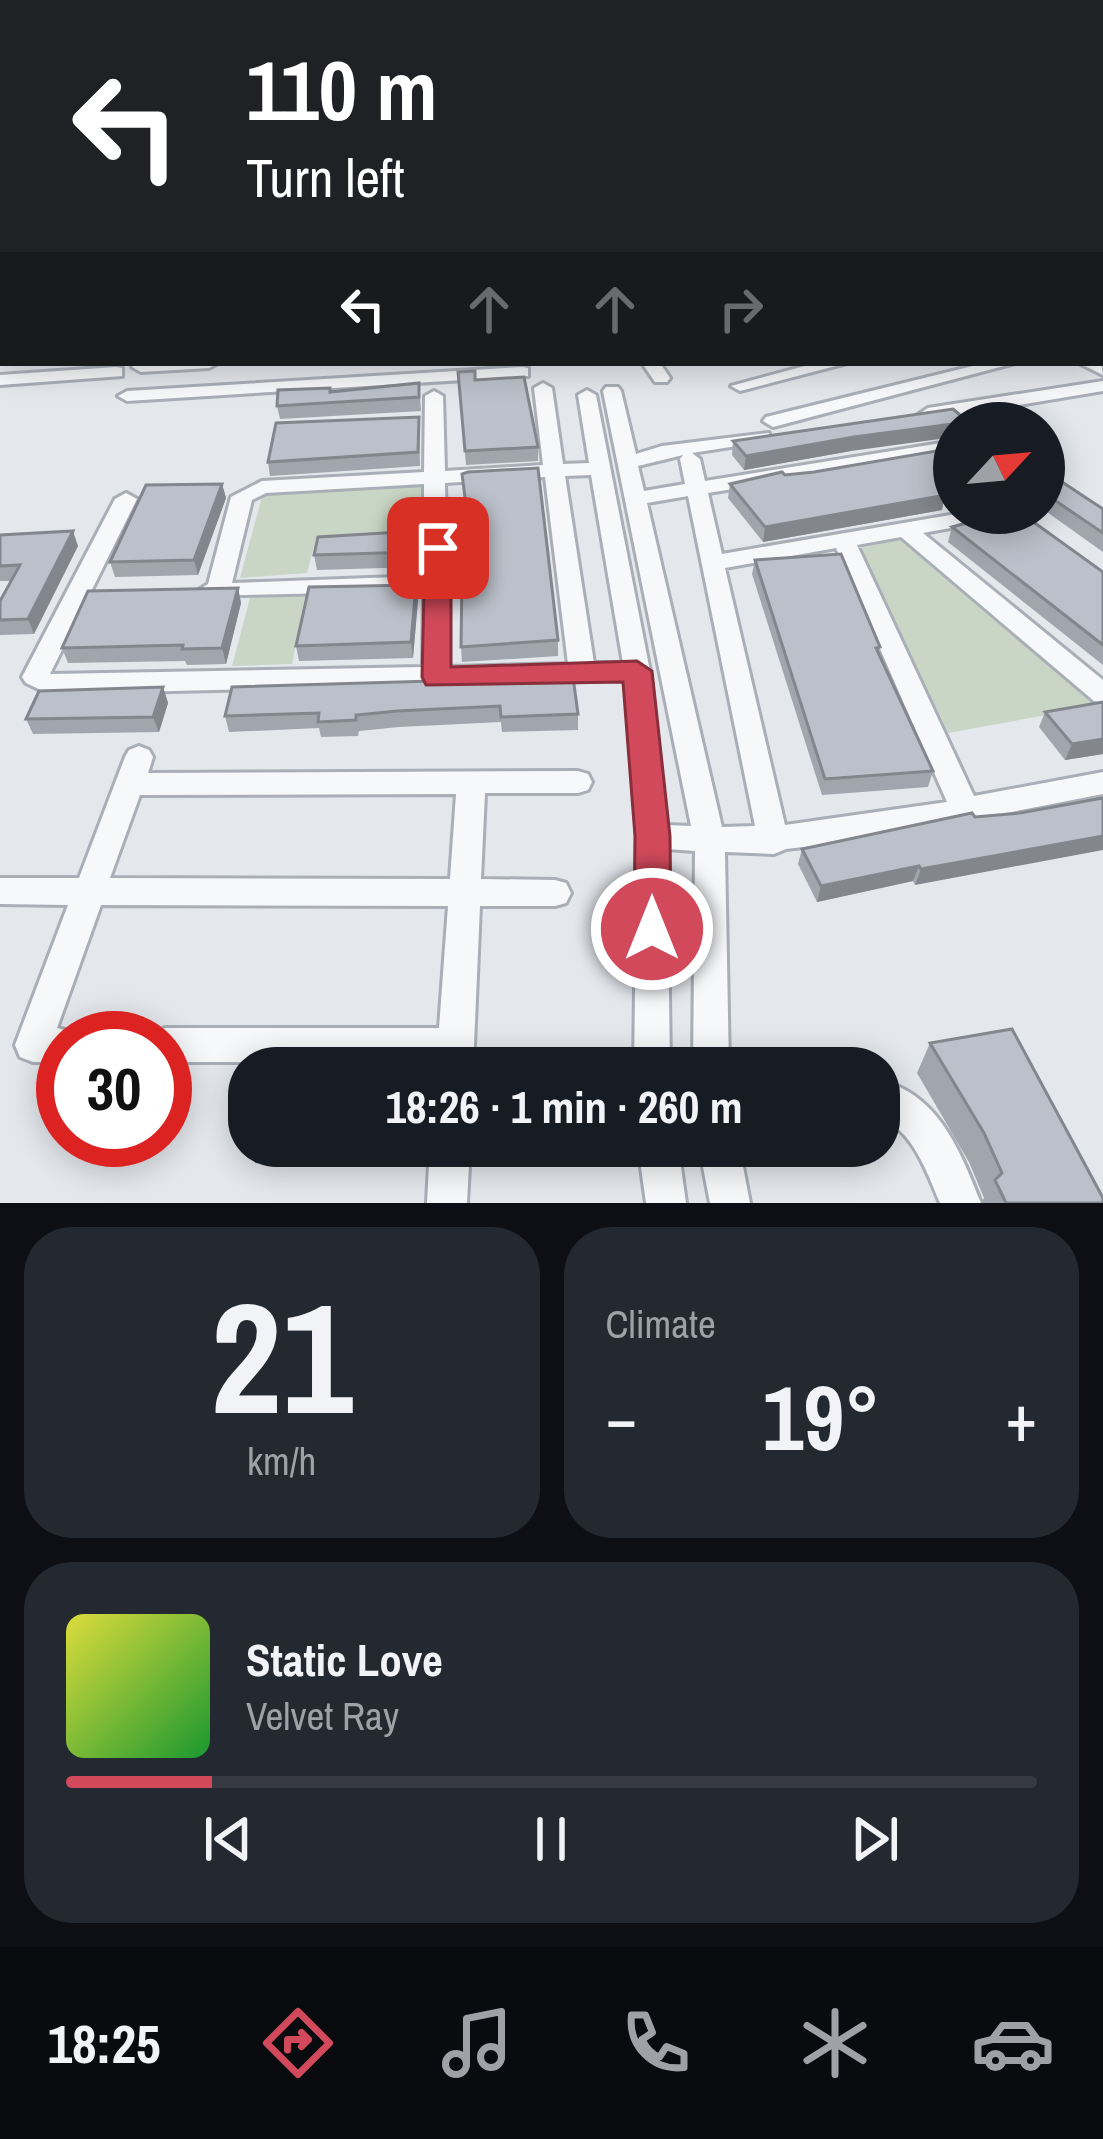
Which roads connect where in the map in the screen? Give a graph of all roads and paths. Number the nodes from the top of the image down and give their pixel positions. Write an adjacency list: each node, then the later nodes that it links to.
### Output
1 (158, 366): 6 (street)
2 (258, 366): 13 (street)
3 (825, 366): 11 (street)
4 (921, 366): 10 (street)
5 (994, 366): 10 (street)
6 (141, 367)
7 (116, 372): 9 (street)
8 (522, 372): 13 (street)
9 (5, 377)
10 (944, 379): 17 (street); 22 (street)
11 (740, 386)
12 (1103, 386): 18 (street)
13 (254, 388): 16 (street)
14 (543, 388): 27 (street)
15 (600, 393): 26 (street)
16 (128, 396)
17 (983, 402)
18 (1013, 402)
19 (427, 412): 28 (street)
20 (933, 414): 21 (street)
21 (896, 419)
22 (773, 421)
23 (848, 425): 26 (street)
24 (933, 451): 29 (street)
25 (690, 459): 29 (street)
26 (613, 466): 27 (street); 31 (street); 37 (street)
27 (557, 471): 28 (street); 38 (street)
28 (438, 478): 36 (street); 36 (street)
29 (698, 489): 31 (street); 35 (street)
30 (127, 499): 39 (street)
31 (633, 499): 47 (street)
32 (933, 525): 33 (street)
33 (906, 530): 34 (street); 40 (street)
34 (844, 541): 35 (street); 44 (street)
35 (712, 563): 46 (street)
36 (438, 583): 39 (street)
37 (637, 671): 38 (street); 45 (street)
38 (582, 673): 39 (street)
39 (436, 677)
40 (1103, 694)
41 (578, 782): 42 (street)
42 (471, 783): 49 (street); 50 (street)
43 (1103, 783): 44 (street)
44 (965, 808): 46 (street)
45 (652, 836): 47 (street); 56 (street)
46 (774, 842): 47 (street)
47 (710, 843): 57 (street)
48 (0, 891): 49 (street)
49 (89, 892): 50 (street); 52 (street)
50 (464, 893): 51 (street); 55 (street)
51 (555, 893)
52 (46, 1011)
53 (192, 1046): 54 (street)
54 (228, 1047)
55 (455, 1047)
56 (652, 1047)
57 (711, 1047)
58 (900, 1108): 65 (street)
59 (449, 1167): 62 (street)
60 (661, 1167): 63 (street)
61 (722, 1167): 64 (street)
62 (447, 1203)
63 (666, 1203)
64 (730, 1203)
65 (961, 1203)

